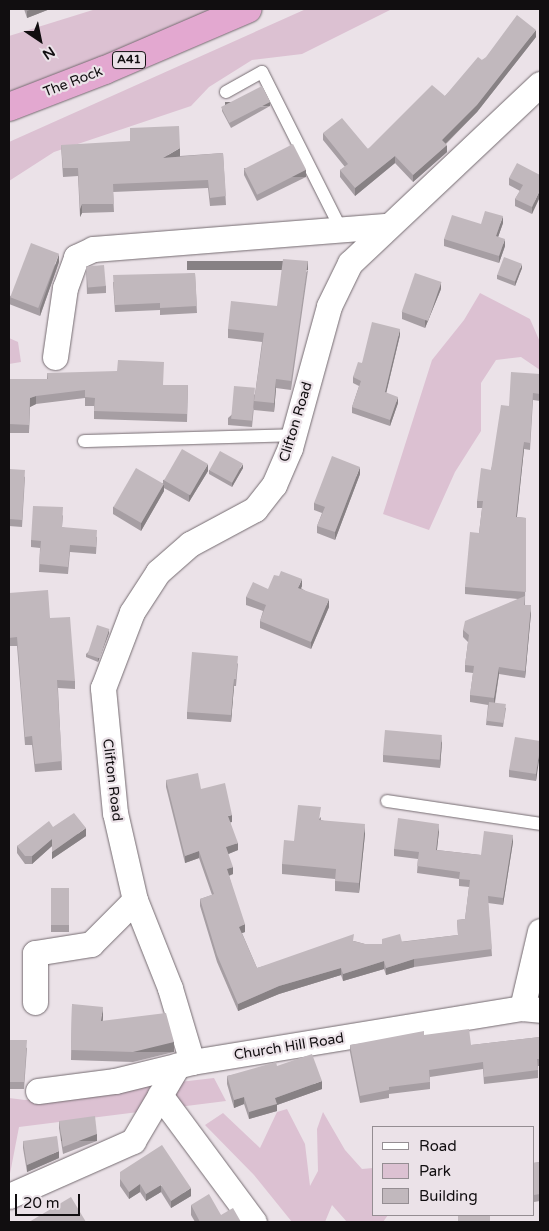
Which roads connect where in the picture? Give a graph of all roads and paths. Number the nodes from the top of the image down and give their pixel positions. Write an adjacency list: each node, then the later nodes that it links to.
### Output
1 (247, 9): 4 (highway, The Rock / A41)
2 (540, 84): 5 (street, Clifton Road)
3 (226, 92): 6 (lane)
4 (9, 107)
5 (388, 226): 6 (street); 8 (street, Clifton Road)
6 (340, 227): 7 (street)
7 (55, 358)
8 (294, 435): 9 (lane); 12 (street, Clifton Road)
9 (84, 441)
10 (387, 801): 11 (lane)
11 (540, 824)
12 (135, 900): 14 (street); 16 (street, Clifton Road)
13 (540, 931): 15 (street)
14 (35, 1002)
15 (531, 1009): 16 (street, Church Hill Road)
16 (185, 1064): 17 (street, Church Hill Road); 18 (street)
17 (38, 1091)
18 (160, 1096): 19 (street); 20 (street)
19 (9, 1196)
20 (254, 1222)

